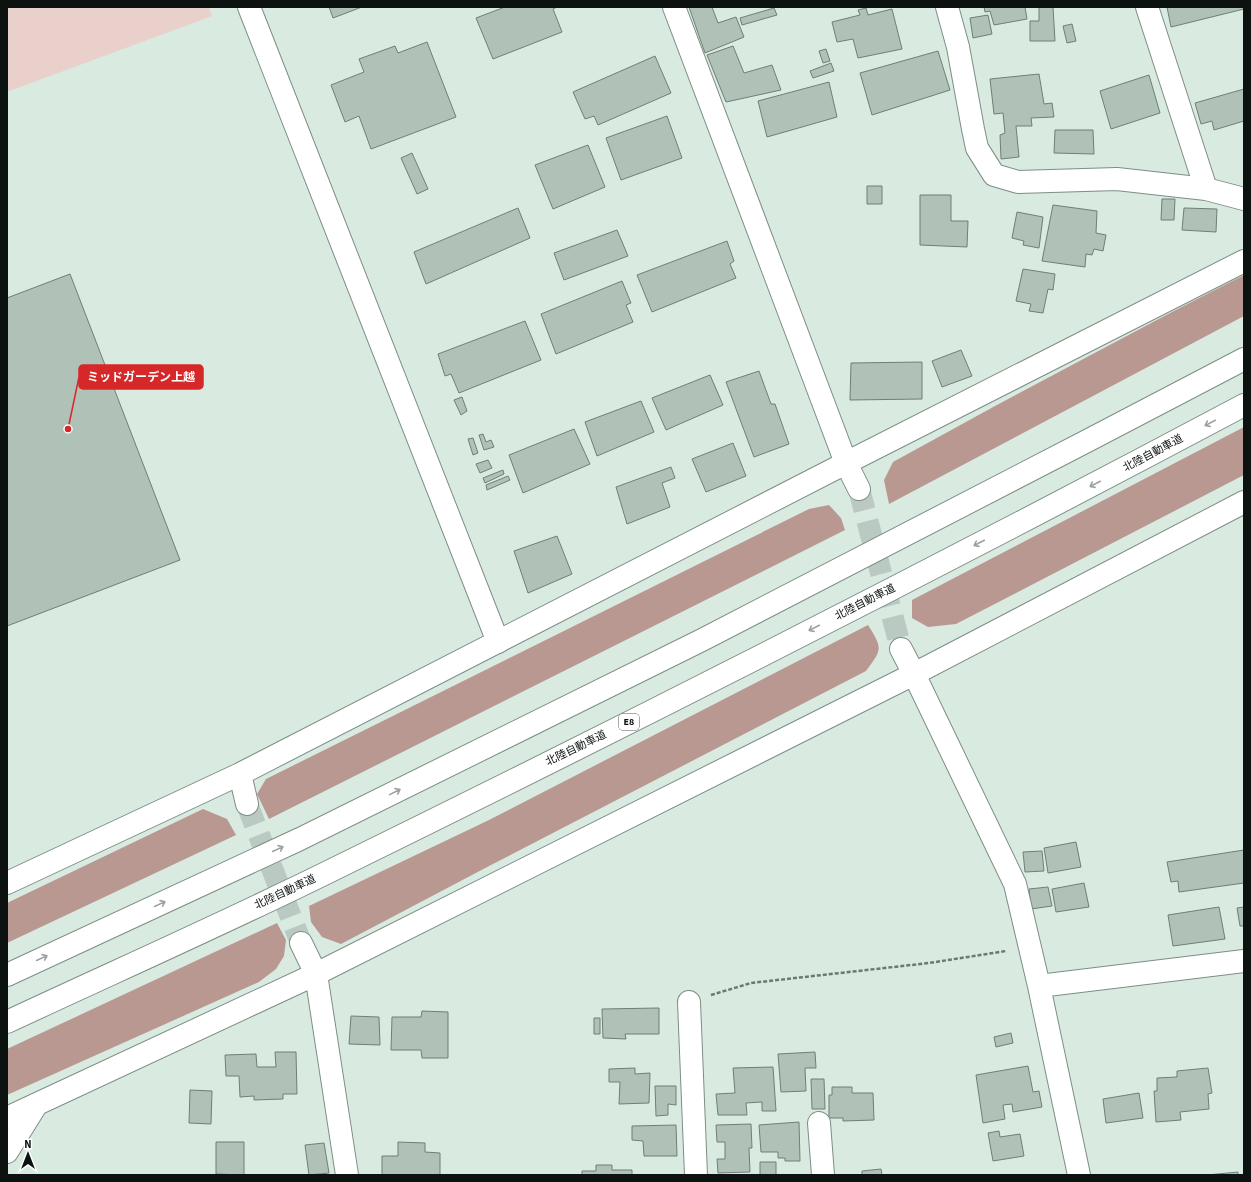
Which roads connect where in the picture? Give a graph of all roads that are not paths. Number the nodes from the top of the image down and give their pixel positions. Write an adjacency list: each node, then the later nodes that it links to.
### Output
1 (249, 7): 13 (main road)
2 (674, 7): 10 (main road)
3 (947, 7): 5 (main road)
4 (1147, 7): 5 (main road)
5 (1206, 189): 6 (main road)
6 (1244, 199)
7 (1244, 262): 10 (main road)
8 (1244, 359): 22 (main road, one-way to 8)
9 (1244, 405): 25 (main road, 北陸自動車道 / E8, one-way to 25)
10 (846, 463): 11 (main road); 13 (main road)
11 (859, 489)
12 (1244, 502): 15 (main road)
13 (498, 642): 16 (main road)
14 (901, 649): 15 (main road)
15 (914, 674): 21 (main road); 23 (main road)
16 (240, 774): 17 (main road); 18 (main road)
17 (247, 804)
18 (7, 883)
19 (301, 943): 21 (main road)
20 (1244, 961): 23 (main road)
21 (316, 974): 26 (main road); 30 (main road)
22 (7, 975)
23 (1038, 986): 33 (main road)
24 (689, 1002): 31 (main road)
25 (7, 1022)
26 (37, 1104): 27 (main road); 29 (main road)
27 (7, 1118)
28 (820, 1123): 32 (main road)
29 (7, 1152)
30 (347, 1175)
31 (696, 1175)
32 (822, 1175)
33 (1079, 1175)

